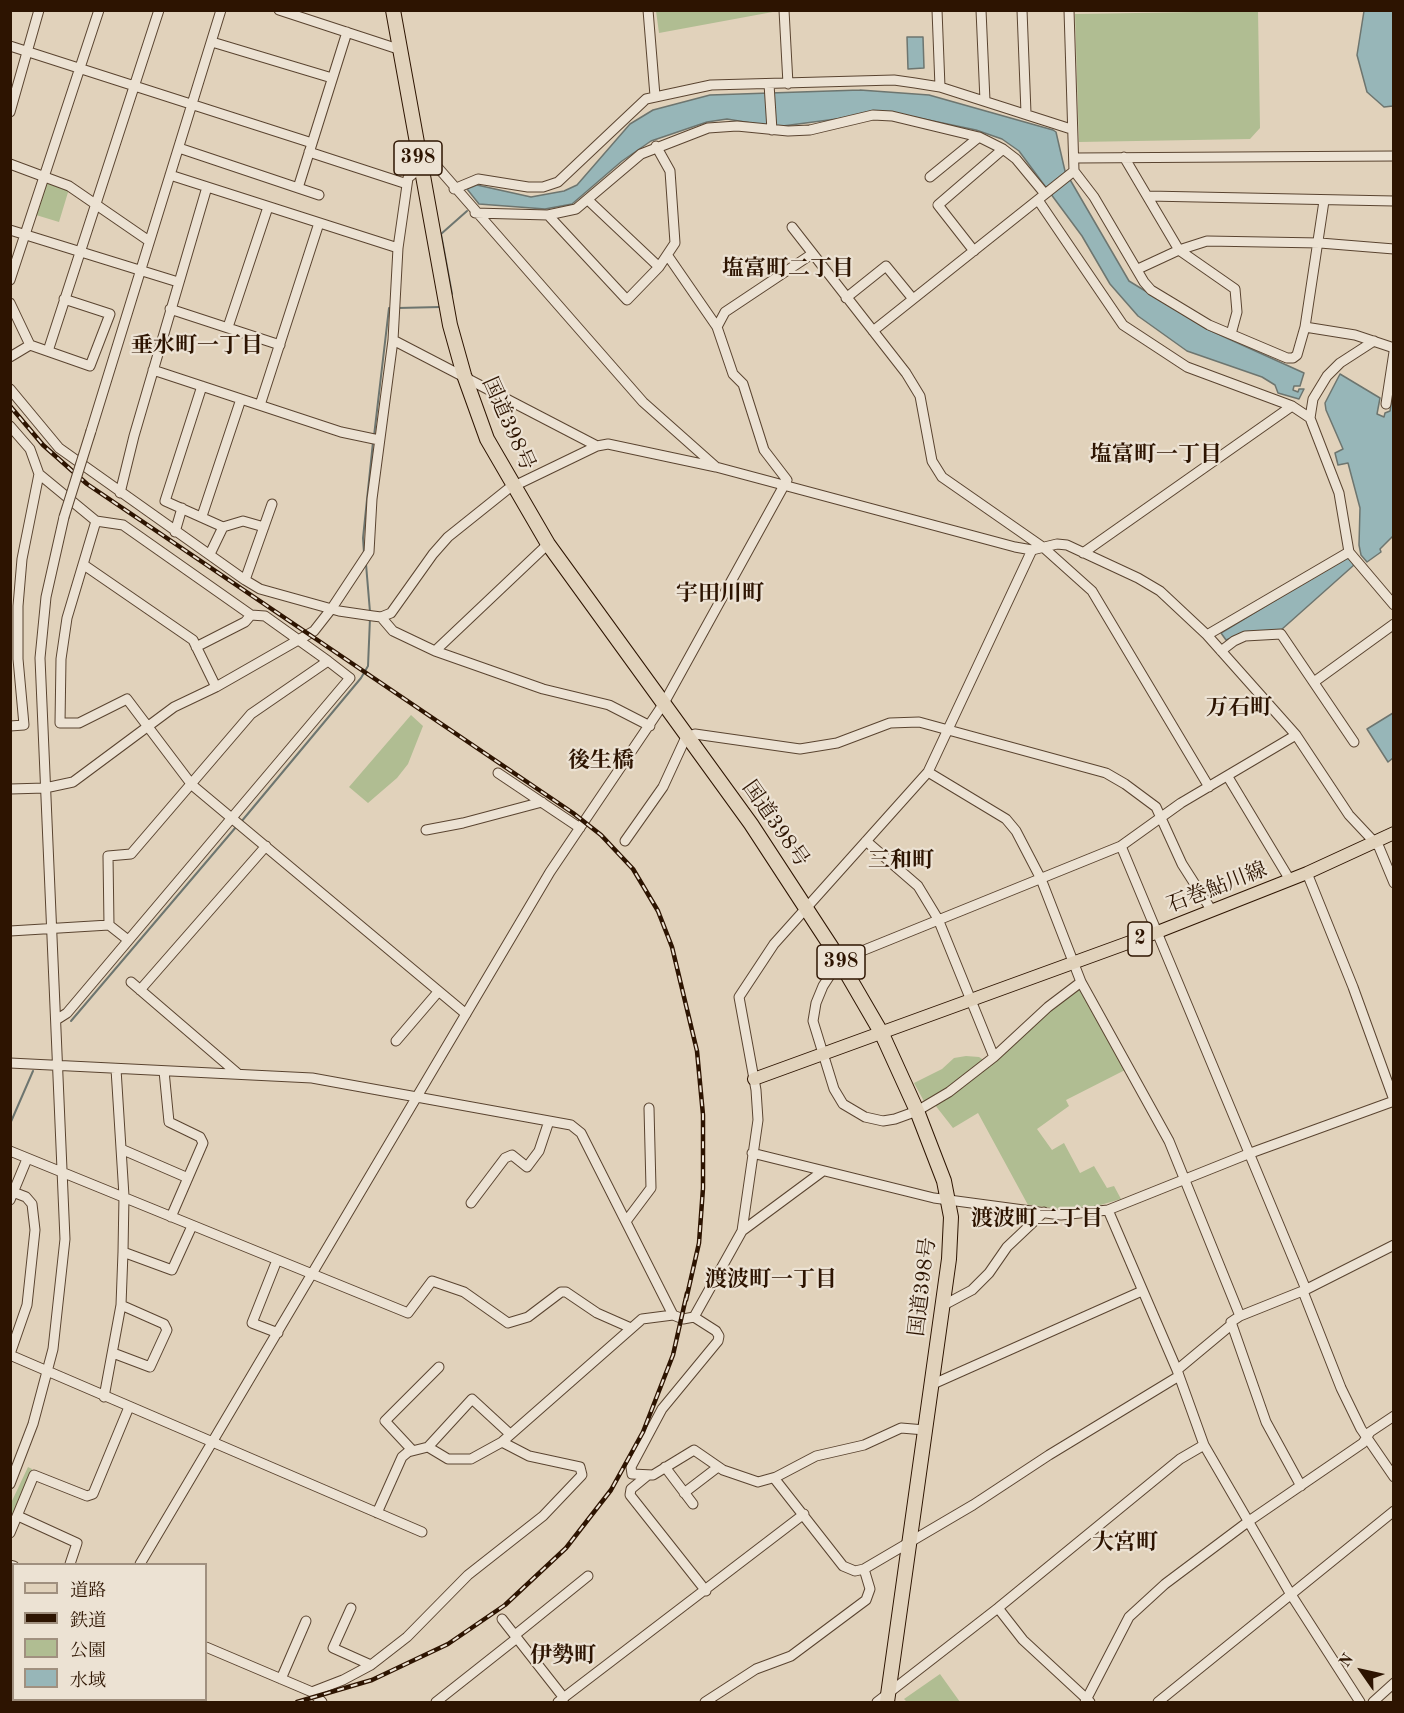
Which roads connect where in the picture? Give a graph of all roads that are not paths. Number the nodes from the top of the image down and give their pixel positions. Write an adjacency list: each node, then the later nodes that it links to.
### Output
1 (39, 10): 17 (street)
2 (99, 10): 18 (street)
3 (159, 10): 22 (street)
4 (221, 10): 14 (street)
5 (279, 10): 13 (street)
6 (393, 10): 16 (highway, 国道398号 / 398)
7 (648, 10): 24 (street)
8 (784, 10): 21 (street)
9 (937, 10): 23 (street)
10 (981, 10): 25 (street)
11 (1022, 10): 28 (street)
12 (1070, 10): 29 (street)
13 (347, 32): 16 (street); 19 (street)
14 (212, 42): 19 (street); 26 (street)
15 (10, 46): 17 (street)
16 (398, 49): 32 (highway, 国道398号 / 398)
17 (26, 51): 18 (street); 27 (street)
18 (80, 69): 22 (street); 45 (street)
19 (332, 78): 35 (street)
20 (769, 84): 21 (street); 24 (street); 30 (street)
21 (788, 84): 23 (street)
22 (134, 86): 26 (street); 56 (street)
23 (940, 87): 25 (street)
24 (655, 96): 49 (street)
25 (986, 101): 28 (street)
26 (192, 104): 34 (street); 35 (street)
27 (10, 112)
28 (1026, 113): 29 (street)
29 (1071, 129): 39 (street)
30 (772, 130): 31 (street); 33 (street)
31 (979, 137): 36 (street); 44 (street)
32 (416, 142): 41 (highway, 国道398号 / 398); 49 (street)
33 (656, 146): 53 (street); 72 (street)
34 (179, 148): 43 (street); 48 (street)
35 (310, 148): 46 (street); 48 (street)
36 (1003, 149): 51 (street); 69 (street)
37 (1394, 156): 38 (street)
38 (1124, 157): 39 (street); 52 (street)
39 (1076, 158): 42 (street)
40 (10, 164): 45 (street)
41 (420, 168): 46 (street); 96 (highway, 国道398号 / 398)
42 (1072, 173): 51 (street); 75 (street)
43 (170, 175): 47 (street); 64 (street)
44 (930, 177)
45 (44, 178): 56 (street); 63 (street)
46 (407, 184): 66 (street)
47 (207, 187): 57 (street); 77 (street)
48 (298, 188): 50 (street)
49 (454, 189): 58 (street)
50 (319, 195)
51 (1044, 195): 69 (street); 102 (street)
52 (1149, 196): 54 (street); 70 (street)
53 (588, 200): 59 (street); 73 (street)
54 (1324, 201): 55 (street); 65 (street)
55 (1394, 201)
56 (95, 204): 64 (street); 68 (street)
57 (268, 207): 60 (street); 83 (street)
58 (475, 213): 59 (street); 107 (street)
59 (548, 215): 73 (street)
60 (319, 223): 66 (street); 91 (street)
61 (792, 228): 71 (street)
62 (10, 230): 63 (street)
63 (25, 235): 68 (street); 76 (street)
64 (149, 241): 74 (street)
65 (1320, 243): 67 (street); 70 (street); 85 (street)
66 (398, 248): 88 (street)
67 (1394, 249)
68 (80, 250): 74 (street); 79 (street)
69 (974, 250): 80 (street)
70 (1179, 250): 75 (street); 87 (street)
71 (812, 254): 78 (street); 84 (street)
72 (668, 256): 73 (street); 84 (street)
73 (659, 267)
74 (140, 268): 77 (street); 154 (street, bridge)
75 (1138, 269): 87 (street)
76 (10, 280)
77 (178, 282): 82 (street)
78 (846, 298): 80 (street); 86 (street)
79 (64, 299): 93 (street); 93 (street)
80 (913, 300): 86 (street)
81 (10, 303): 90 (street)
82 (170, 309): 83 (street); 95 (street)
83 (228, 327): 91 (street)
84 (717, 327): 110 (street)
85 (1305, 327): 87 (street); 89 (street)
86 (873, 331): 120 (street)
87 (1232, 334)
88 (393, 340): 96 (street); 105 (street)
89 (1374, 341): 92 (street); 103 (street)
90 (30, 345): 93 (street); 94 (street)
91 (280, 345): 101 (street)
92 (1394, 350): 100 (street)
93 (48, 351)
94 (10, 357)
95 (153, 370): 97 (street); 111 (street)
96 (464, 375): 106 (street); 109 (highway, 国道398号 / 398)
97 (202, 386): 99 (street); 113 (street)
98 (10, 389): 111 (street)
99 (241, 399): 101 (street); 114 (street)
100 (1386, 404)
101 (260, 405): 105 (street)
102 (1292, 406): 103 (street); 123 (street)
103 (1310, 418): 122 (street)
104 (10, 426): 108 (street)
105 (375, 440): 129 (street)
106 (597, 446): 107 (street); 109 (street)
107 (716, 466): 110 (street)
108 (39, 474): 115 (street); 127 (street)
109 (512, 486): 119 (highway, 国道398号 / 398); 131 (street)
110 (785, 486): 121 (street); 141 (street)
111 (120, 493): 118 (street)
112 (272, 504): 117 (street)
113 (182, 508): 114 (street); 118 (street)
114 (202, 516): 116 (street)
115 (96, 521): 125 (street); 130 (street)
116 (223, 527): 117 (street); 124 (street)
117 (264, 527): 126 (street)
118 (175, 532): 124 (street)
119 (548, 544): 136 (street); 141 (highway, 国道398号 / 398)
120 (1044, 548): 121 (street); 123 (street); 153 (street)
121 (1032, 550): 145 (street)
122 (1350, 552): 128 (street); 133 (street)
123 (1083, 553): 133 (street)
124 (210, 554): 126 (street)
125 (84, 565): 135 (street); 143 (street)
126 (245, 580): 129 (street)
127 (14, 605): 142 (street)
128 (1394, 605)
129 (332, 608): 131 (street); 134 (street)
130 (251, 615): 134 (street); 135 (street)
131 (374, 616): 136 (street)
132 (1394, 624): 139 (street)
133 (1207, 635): 137 (street)
134 (300, 640): 138 (street); 140 (street)
135 (196, 647): 140 (street)
136 (435, 651): 144 (street)
137 (1221, 651): 139 (street); 146 (street)
138 (328, 661): 152 (street); 158 (street)
139 (1314, 682): 148 (street)
140 (216, 687): 143 (street)
141 (664, 703): 144 (street); 147 (highway, 国道398号 / 398)
142 (10, 726)
143 (149, 726): 152 (street); 154 (street)
144 (650, 726): 159 (street)
145 (949, 729): 147 (street); 149 (street); 157 (street)
146 (1296, 735): 151 (street); 164 (street)
147 (686, 737): 162 (street); 171 (highway, 国道398号 / 398)
148 (1354, 742)
149 (928, 772): 163 (street); 168 (street)
150 (498, 773): 156 (street)
151 (1228, 777): 153 (street); 169 (street)
152 (192, 785): 158 (street); 174 (street)
153 (1209, 787): 157 (street)
154 (45, 788): 155 (street); 175 (street)
155 (10, 789)
156 (542, 802): 159 (street); 160 (street)
157 (1161, 816): 166 (street); 172 (street)
158 (231, 817): 165 (street); 178 (street)
159 (580, 828): 186 (street)
160 (426, 830)
161 (1394, 833): 164 (main road, 石巻鮎川線 / 2)
162 (625, 841)
163 (866, 841): 171 (street); 173 (street)
164 (1374, 843): 167 (main road, 石巻鮎川線 / 2); 170 (street)
165 (266, 846): 183 (street); 184 (street)
166 (1121, 846): 168 (street); 177 (street)
167 (1307, 873): 169 (main road, 石巻鮎川線 / 2); 199 (street)
168 (1041, 879): 173 (street); 180 (street)
169 (1290, 880): 172 (main road, 石巻鮎川線 / 2)
170 (1394, 883)
171 (807, 909): 179 (highway, 国道398号 / 398); 197 (street)
172 (1212, 911): 177 (main road, 石巻鮎川線 / 2)
173 (938, 919): 179 (street); 185 (street)
174 (110, 925): 175 (street); 178 (street)
175 (53, 928): 176 (street); 187 (street)
176 (10, 932)
177 (1155, 933): 180 (main road, 石巻鮎川線 / 2); 206 (street)
178 (128, 940): 187 (street)
179 (841, 962): 188 (highway, 国道398号 / 398); 190 (street)
180 (1075, 963): 182 (street); 185 (main road, 石巻鮎川線 / 2)
181 (131, 982): 183 (street)
182 (1081, 982): 191 (street); 211 (street)
183 (140, 990): 196 (street)
184 (438, 992): 186 (street); 189 (street)
185 (972, 1001): 188 (main road, 石巻鮎川線 / 2); 191 (street)
186 (466, 1014): 198 (street)
187 (56, 1020): 193 (street)
188 (882, 1034): 190 (main road, 石巻鮎川線); 201 (highway, 国道398号 / 398)
189 (396, 1041)
190 (822, 1055): 197 (main road, 石巻鮎川線); 201 (street)
191 (994, 1057): 201 (street)
192 (10, 1063): 193 (street)
193 (60, 1066): 194 (street); 209 (street)
194 (116, 1070): 195 (street); 203 (street)
195 (164, 1071): 196 (street); 210 (street)
196 (237, 1073): 198 (street)
197 (754, 1078): 205 (street)
198 (419, 1096): 202 (street); 225 (street)
199 (1394, 1101): 206 (street)
200 (649, 1108): 219 (street)
201 (917, 1111): 214 (highway, 国道398号 / 398)
202 (549, 1121): 215 (street); 219 (street)
203 (121, 1149): 210 (street); 213 (street)
204 (10, 1151): 207 (street)
205 (752, 1153): 208 (street); 221 (street)
206 (1248, 1154): 211 (street); 226 (street)
207 (27, 1159): 209 (street); 212 (street)
208 (823, 1172): 214 (street); 221 (street)
209 (63, 1173): 213 (street); 240 (street)
210 (188, 1178): 218 (street)
211 (1185, 1181): 216 (street); 231 (street)
212 (12, 1196): 234 (street)
213 (124, 1196): 218 (street); 223 (street)
214 (949, 1199): 217 (street); 229 (highway, 国道398号 / 398)
215 (471, 1203)
216 (1108, 1210): 217 (street); 227 (street)
217 (1044, 1212): 229 (street)
218 (171, 1217): 220 (street)
219 (627, 1220): 230 (street)
220 (192, 1226): 223 (street); 224 (street)
221 (742, 1231): 232 (street)
222 (1394, 1245): 226 (street)
223 (123, 1252): 228 (street)
224 (277, 1260): 225 (street); 236 (street)
225 (313, 1276): 235 (street); 236 (street)
226 (1305, 1290): 231 (street); 248 (street)
227 (1142, 1291): 241 (street); 242 (street)
228 (121, 1305): 237 (street); 237 (street)
229 (942, 1306): 242 (highway, 国道398号 / 398)
230 (673, 1315): 232 (street); 235 (street)
231 (1240, 1316): 233 (street)
232 (694, 1317): 256 (street)
233 (1231, 1325): 241 (street); 260 (street)
234 (15, 1327): 238 (street)
235 (631, 1328): 247 (street)
236 (278, 1334): 249 (street)
237 (113, 1353): 243 (street)
238 (10, 1355): 240 (street)
239 (439, 1367): 253 (street)
240 (47, 1372): 243 (street); 259 (street)
241 (1178, 1373): 251 (street); 270 (street)
242 (931, 1385): 246 (highway, 国道398号 / 398)
243 (104, 1397): 244 (street)
244 (129, 1407): 249 (street); 266 (street)
245 (1394, 1416): 248 (street)
246 (925, 1430): 258 (street); 270 (highway, 国道398号 / 398)
247 (510, 1434): 250 (street); 252 (street)
248 (1366, 1437): 257 (street); 260 (street)
249 (213, 1442): 264 (street); 272 (street)
250 (502, 1442): 252 (street); 283 (street)
251 (1204, 1445): 267 (street); 278 (street)
252 (428, 1447): 253 (street)
253 (412, 1450): 264 (street)
254 (665, 1467): 255 (street); 256 (street); 261 (street)
255 (718, 1467): 258 (street); 261 (street)
256 (648, 1475): 275 (street)
257 (1394, 1477)
258 (774, 1478): 265 (street)
259 (10, 1484)
260 (1301, 1486): 267 (street)
261 (684, 1493): 262 (street)
262 (693, 1504)
263 (1394, 1511): 276 (street)
264 (377, 1513): 268 (street)
265 (804, 1514): 273 (street); 275 (street)
266 (18, 1516): 269 (street); 271 (street)
267 (1249, 1521): 276 (street); 292 (street)
268 (422, 1532)
269 (10, 1533)
270 (909, 1544): 273 (street); 288 (highway, 国道398号 / 398)
271 (70, 1563)
272 (141, 1563)
273 (864, 1569): 291 (street)
274 (588, 1576): 281 (street)
275 (706, 1591): 287 (street)
276 (1290, 1593): 293 (street); 294 (street)
277 (351, 1608): 283 (street)
278 (998, 1608): 288 (street); 292 (street)
279 (502, 1619): 281 (street)
280 (306, 1621): 284 (street)
281 (515, 1636): 287 (street); 290 (street)
282 (207, 1647): 284 (street)
283 (371, 1665): 286 (street)
284 (281, 1679): 286 (street)
285 (1394, 1683): 295 (street)
286 (312, 1692): 289 (street)
287 (561, 1700)
288 (884, 1700)
289 (322, 1702)
290 (436, 1702)
291 (705, 1702)
292 (1088, 1702)
293 (1158, 1702)
294 (1360, 1702)
295 (1373, 1702)

